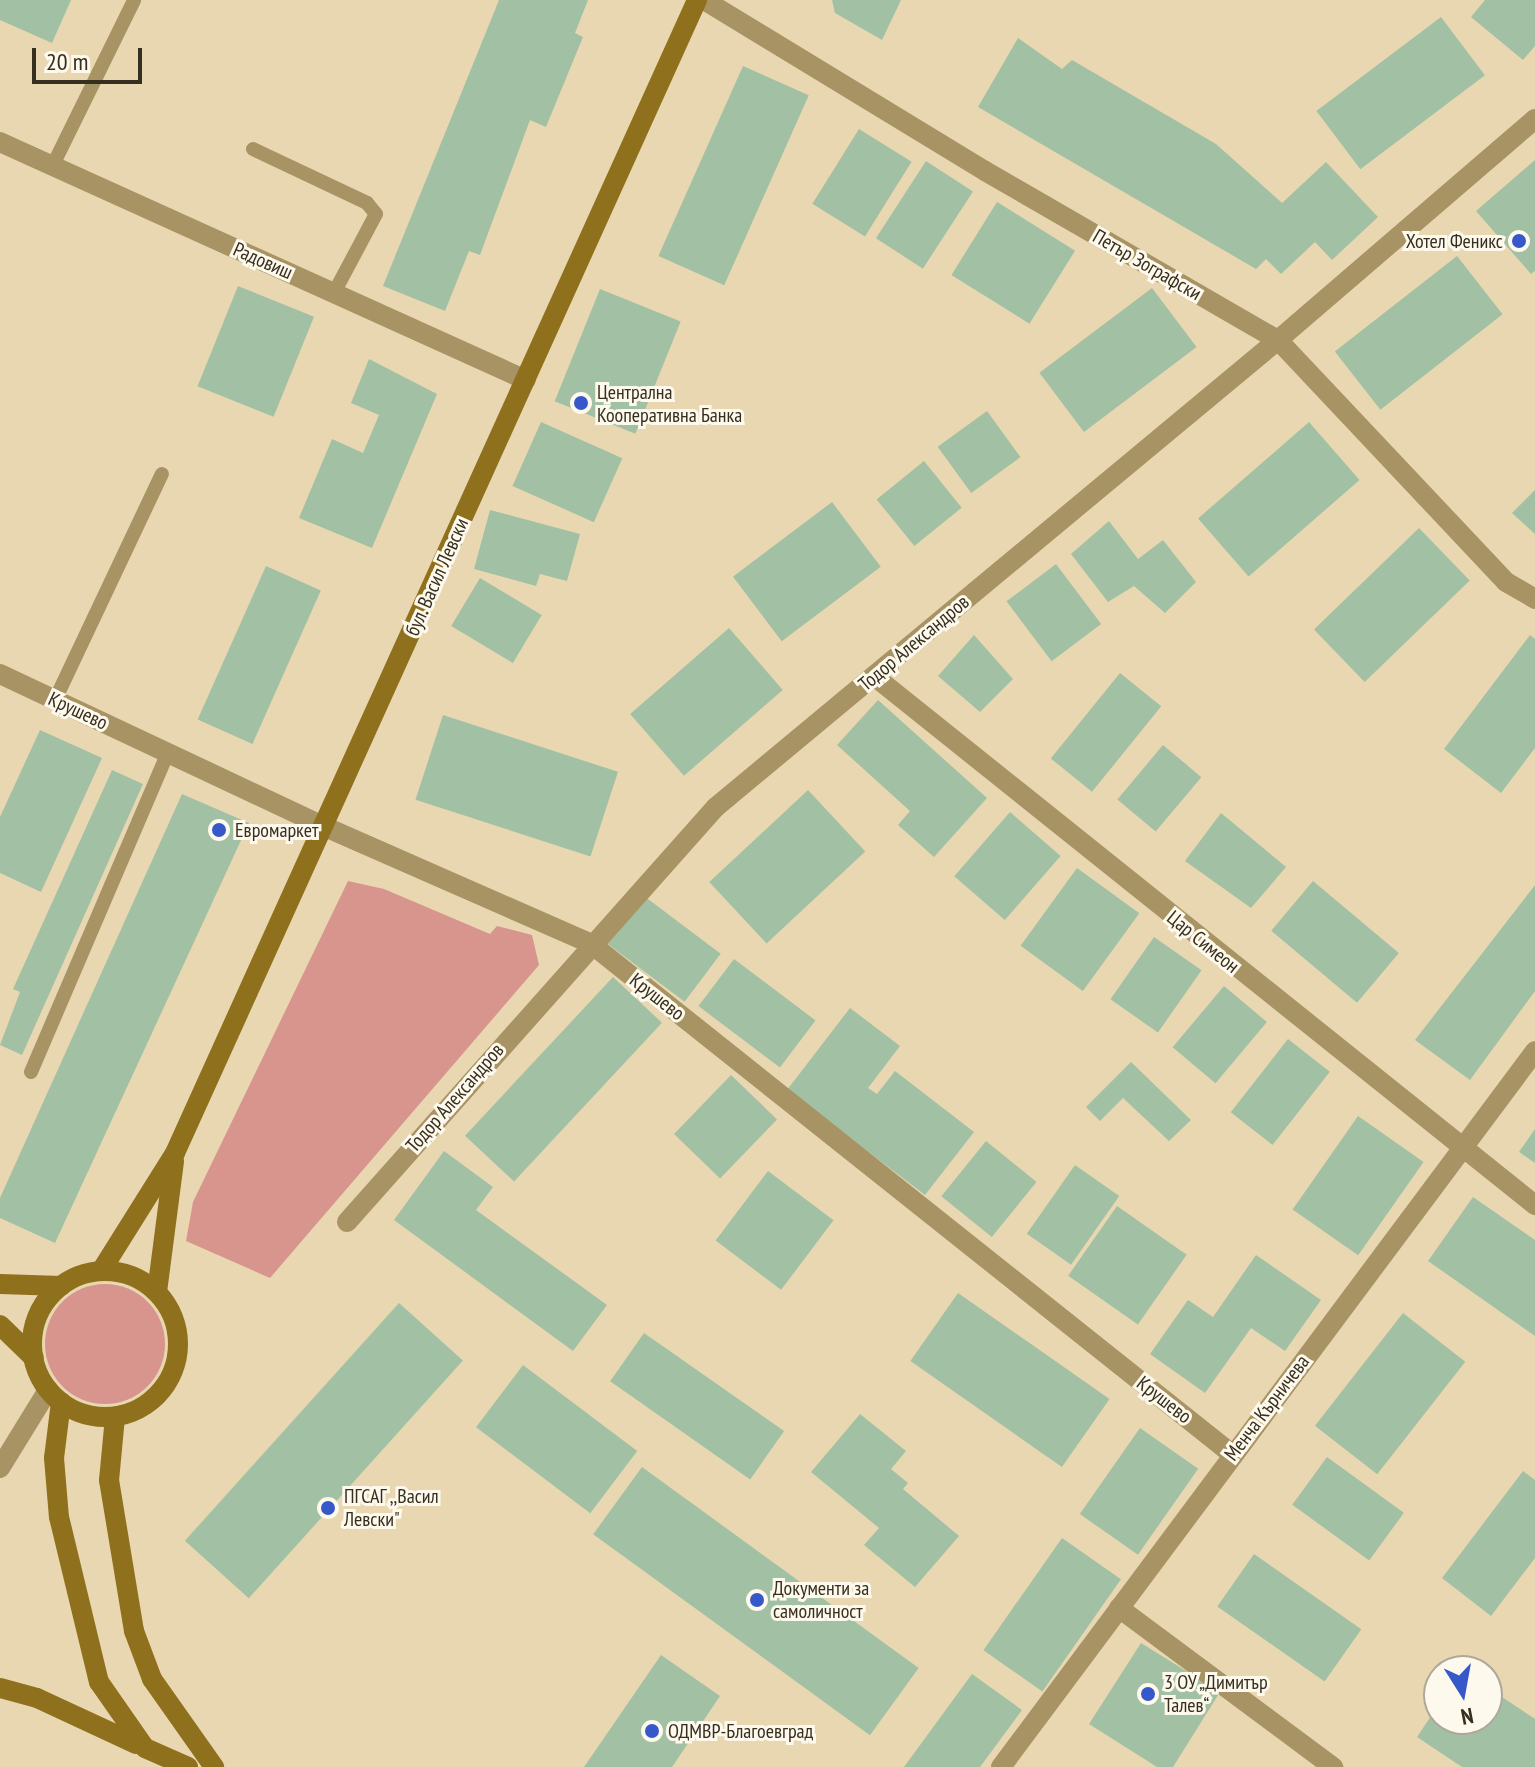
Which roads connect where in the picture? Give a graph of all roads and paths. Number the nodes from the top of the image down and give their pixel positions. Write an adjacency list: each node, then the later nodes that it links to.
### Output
1 (134, 0): 7 (lane)
2 (697, 0): 10 (street, бул. Васил Левски)
3 (704, 0): 9 (street, Петър Зографски)
4 (1535, 119): 9 (street, Тодор Александров)
5 (0, 142): 7 (street, Радовиш)
6 (253, 149): 8 (lane)
7 (52, 167): 8 (street, Радовиш)
8 (334, 293): 10 (street, Радовиш)
9 (1278, 340): 12 (street, Петър Зографски); 14 (street, Тодор Александров)
10 (526, 380): 17 (street, бул. Васил Левски)
11 (162, 474): 15 (lane)
12 (1535, 599)
13 (0, 674): 15 (street, Крушево)
14 (874, 676): 18 (street, Тодор Александров); 21 (street, Цар Симеон)
15 (55, 700): 16 (street, Крушево)
16 (168, 753): 17 (street, Крушево); 20 (lane)
17 (323, 826): 18 (street, Крушево); 22 (street, бул. Васил Левски)
18 (590, 943): 24 (street, Тодор Александров); 33 (street, Крушево)
19 (1535, 1051): 21 (street, Менча Кърничева)
20 (31, 1072)
21 (1461, 1151): 23 (street, Цар Симеон); 33 (street, Менча Кърничева)
22 (175, 1153): 25 (street, бул. Васил Левски); 28 (street, бул. Васил Левски)
23 (1535, 1205)
24 (347, 1222)
25 (101, 1271): 27 (street); 28 (street)
26 (0, 1284): 27 (street)
27 (61, 1286): 30 (street)
28 (157, 1292): 32 (street)
29 (0, 1325): 30 (street)
30 (34, 1358): 31 (street)
31 (55, 1396): 32 (street); 34 (street); 37 (street)
32 (115, 1417): 39 (street)
33 (1232, 1454): 35 (street, Менча Кърничева)
34 (0, 1468)
35 (1119, 1608): 40 (street, Менча Кърничева); 41 (street)
36 (0, 1688): 37 (street)
37 (145, 1748): 38 (street)
38 (188, 1767)
39 (214, 1767)
40 (1001, 1767)
41 (1333, 1767)

